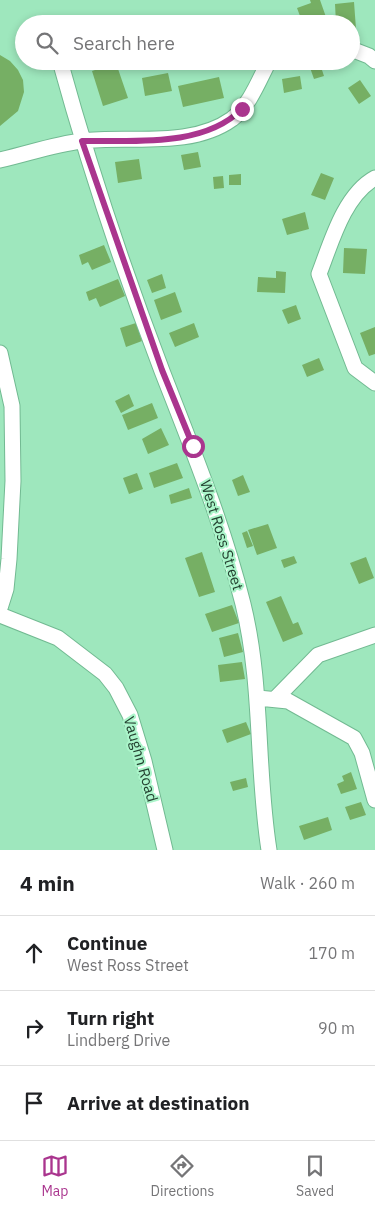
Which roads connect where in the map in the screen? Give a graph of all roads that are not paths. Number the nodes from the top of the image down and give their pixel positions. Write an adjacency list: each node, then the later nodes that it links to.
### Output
1 (360, 52): 2 (street)
2 (375, 62)
3 (62, 70): 5 (street, West Ross Street)
4 (264, 70): 5 (street)
5 (82, 141): 6 (street); 13 (street, West Ross Street)
6 (0, 160)
7 (375, 178): 9 (street)
8 (0, 353): 10 (street)
9 (375, 383)
10 (0, 608)
11 (0, 615): 16 (street, Vaughn Road)
12 (375, 635): 14 (street)
13 (258, 698): 14 (street); 17 (street, West Ross Street)
14 (276, 699): 15 (street)
15 (375, 800)
16 (165, 850)
17 (269, 850)

